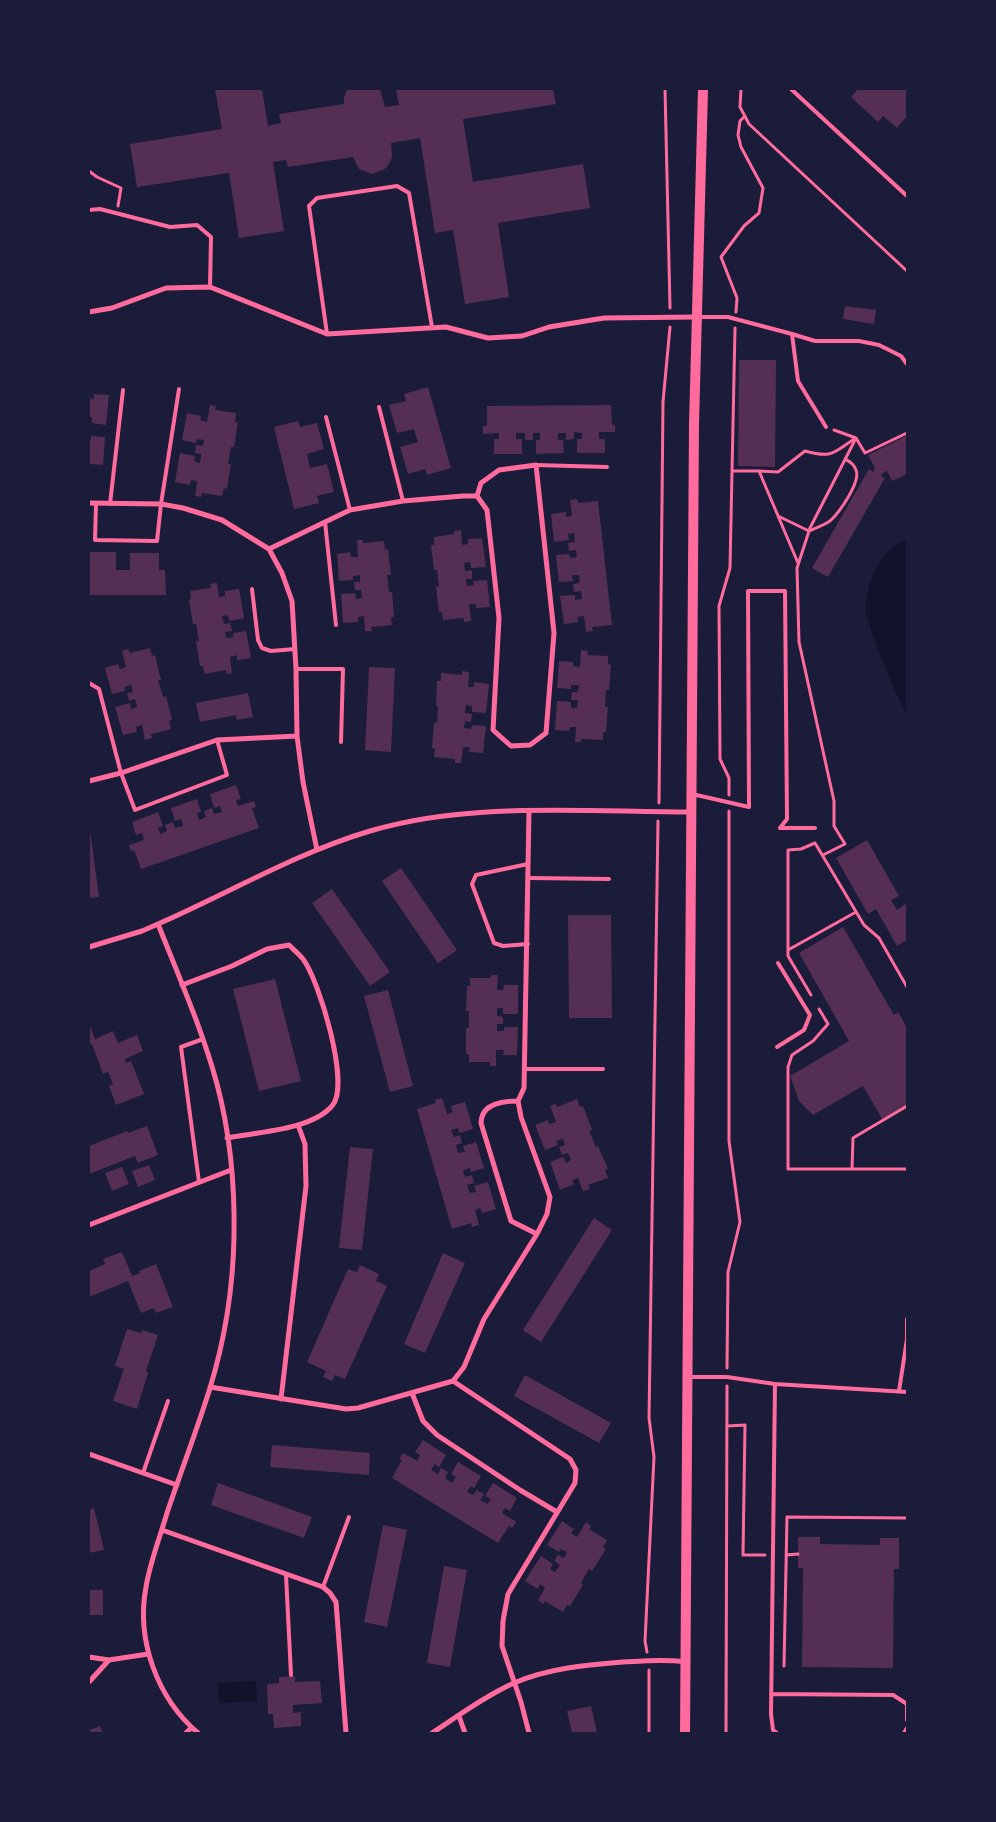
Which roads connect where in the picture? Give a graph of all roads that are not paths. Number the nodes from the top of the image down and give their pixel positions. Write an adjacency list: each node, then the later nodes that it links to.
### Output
1 (703, 89): 7 (main road)
2 (791, 89): 3 (lane)
3 (907, 196)
4 (89, 210): 5 (lane)
5 (210, 287): 6 (street); 9 (street)
6 (89, 312)
7 (696, 317): 8 (street); 10 (lane); 38 (main road)
8 (432, 327): 9 (street); 9 (lane)
9 (327, 334)
10 (792, 334): 11 (lane); 16 (lane)
11 (907, 364)
12 (179, 389): 24 (lane)
13 (124, 390): 23 (lane)
14 (379, 407): 20 (lane)
15 (326, 417): 25 (lane)
16 (826, 427)
17 (536, 465): 18 (lane); 19 (street); 19 (street)
18 (607, 467)
19 (477, 496): 20 (street)
20 (403, 501): 25 (street)
21 (89, 503): 22 (street)
22 (96, 503): 23 (street); 24 (lane)
23 (110, 504): 24 (street)
24 (161, 504): 27 (street)
25 (350, 510): 26 (street)
26 (325, 522): 27 (street); 29 (lane)
27 (269, 549): 30 (street)
28 (252, 589): 30 (lane)
29 (336, 625)
30 (295, 649): 31 (street)
31 (296, 668): 33 (street); 35 (lane)
32 (89, 683): 36 (lane)
33 (298, 736): 34 (street); 42 (street)
34 (217, 740): 36 (street); 36 (lane)
35 (341, 742)
36 (121, 773): 37 (street)
37 (89, 781)
38 (692, 794): 40 (main road); 41 (lane)
39 (529, 811): 40 (street); 42 (street); 43 (street)
40 (691, 812): 63 (main road)
41 (815, 828)
42 (317, 850): 46 (street)
43 (528, 864): 44 (street); 47 (lane)
44 (528, 878): 45 (lane); 47 (street)
45 (609, 879)
46 (158, 924): 48 (street); 50 (street)
47 (528, 944): 53 (street)
48 (89, 947)
49 (778, 963): 52 (lane)
50 (182, 985): 51 (street); 56 (street)
51 (203, 1039): 57 (street); 59 (lane)
52 (777, 1047)
53 (525, 1069): 54 (lane); 55 (street)
54 (603, 1069)
55 (518, 1101): 61 (street); 61 (street)
56 (298, 1125): 57 (street); 70 (street)
57 (227, 1138): 58 (street)
58 (231, 1170): 59 (street); 66 (street)
59 (199, 1182): 60 (street)
60 (89, 1225)
61 (537, 1234): 64 (street)
62 (907, 1319): 67 (lane)
63 (687, 1377): 65 (lane); 83 (main road)
64 (453, 1381): 69 (street); 75 (street)
65 (775, 1384): 67 (lane); 87 (lane)
66 (210, 1387): 70 (street); 74 (street)
67 (899, 1391): 68 (lane)
68 (907, 1392)
69 (412, 1393): 70 (street); 75 (street)
70 (281, 1399)
71 (168, 1401): 73 (lane)
72 (89, 1454): 73 (street)
73 (143, 1473): 74 (street)
74 (177, 1484): 77 (street)
75 (557, 1512): 86 (street)
76 (349, 1517): 79 (lane)
77 (162, 1530): 78 (street); 80 (street)
78 (286, 1575): 79 (street); 84 (lane)
79 (323, 1587): 94 (street)
80 (148, 1654): 82 (street); 90 (street)
81 (89, 1657): 82 (street)
82 (109, 1660): 85 (street)
83 (685, 1662): 86 (street); 98 (main road)
84 (292, 1675)
85 (89, 1682)
86 (514, 1683): 88 (street); 97 (street)
87 (771, 1694): 89 (lane); 99 (lane)
88 (458, 1716): 95 (street); 96 (street)
89 (907, 1720)
90 (192, 1728): 92 (street); 93 (street)
91 (907, 1728): 100 (lane)
92 (186, 1733)
93 (198, 1733)
94 (346, 1733)
95 (432, 1733)
96 (466, 1733)
97 (529, 1733)
98 (685, 1733)
99 (777, 1733)
100 (904, 1733)

